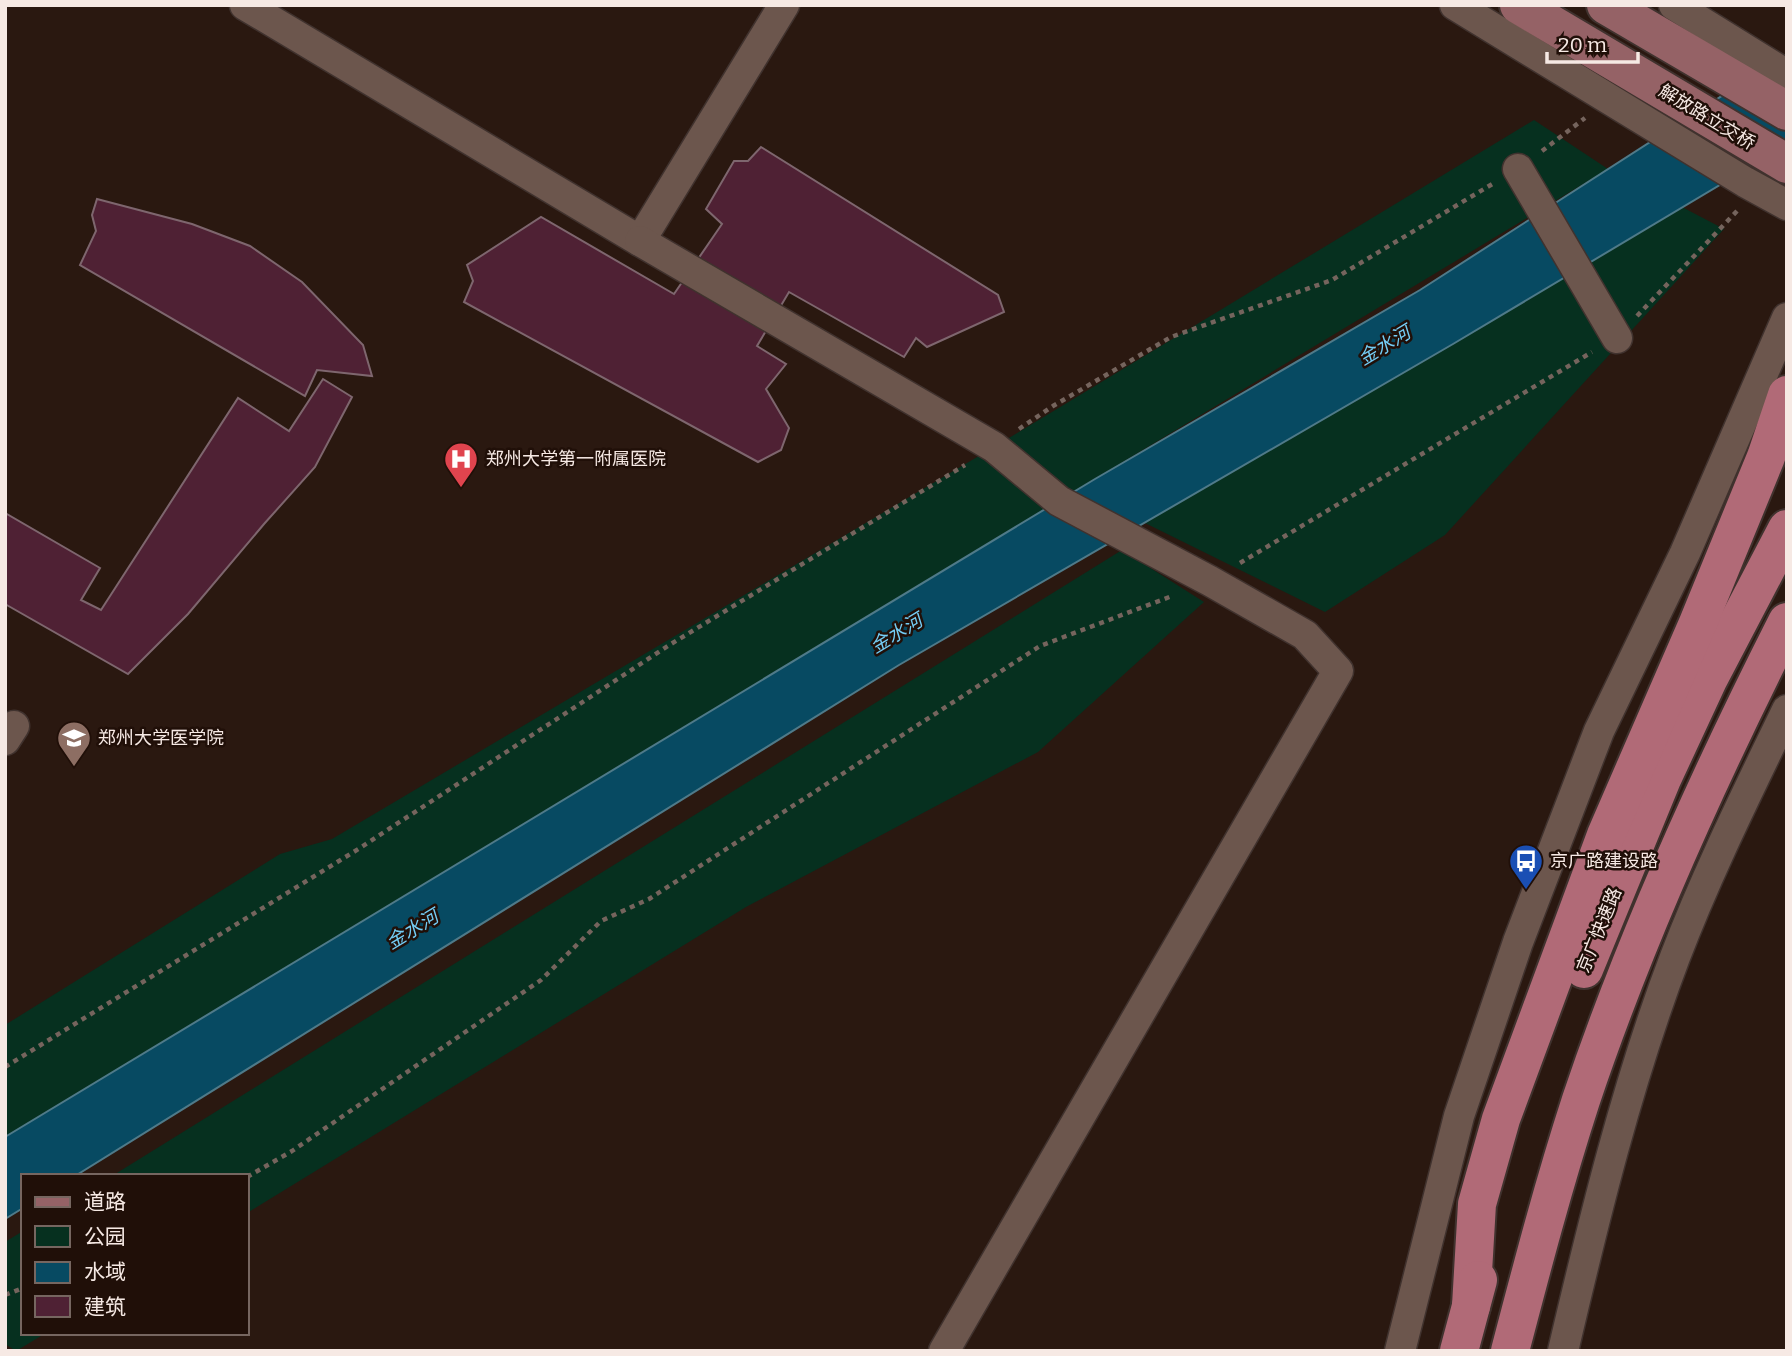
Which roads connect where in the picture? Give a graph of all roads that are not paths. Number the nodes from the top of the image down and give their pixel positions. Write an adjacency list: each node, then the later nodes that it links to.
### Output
1 (245, 5): 12 (street)
2 (783, 5): 12 (street)
3 (1455, 5): 11 (street)
4 (1519, 5): 9 (main road, 解放路立交桥)
5 (1606, 5): 8 (main road)
6 (1674, 5): 7 (street)
7 (1787, 75)
8 (1787, 111)
9 (1787, 164)
10 (1518, 169): 14 (street)
11 (1787, 205)
12 (640, 242): 20 (street)
13 (1787, 318): 21 (street)
14 (1617, 338)
15 (1787, 395): 19 (highway)
16 (1787, 529): 19 (highway, 京广快速路)
17 (1787, 622): 23 (highway)
18 (1787, 710): 24 (street)
19 (1471, 1306): 22 (highway, 京广快速路)
20 (944, 1351)
21 (1400, 1351)
22 (1460, 1351)
23 (1510, 1351)
24 (1563, 1351)

